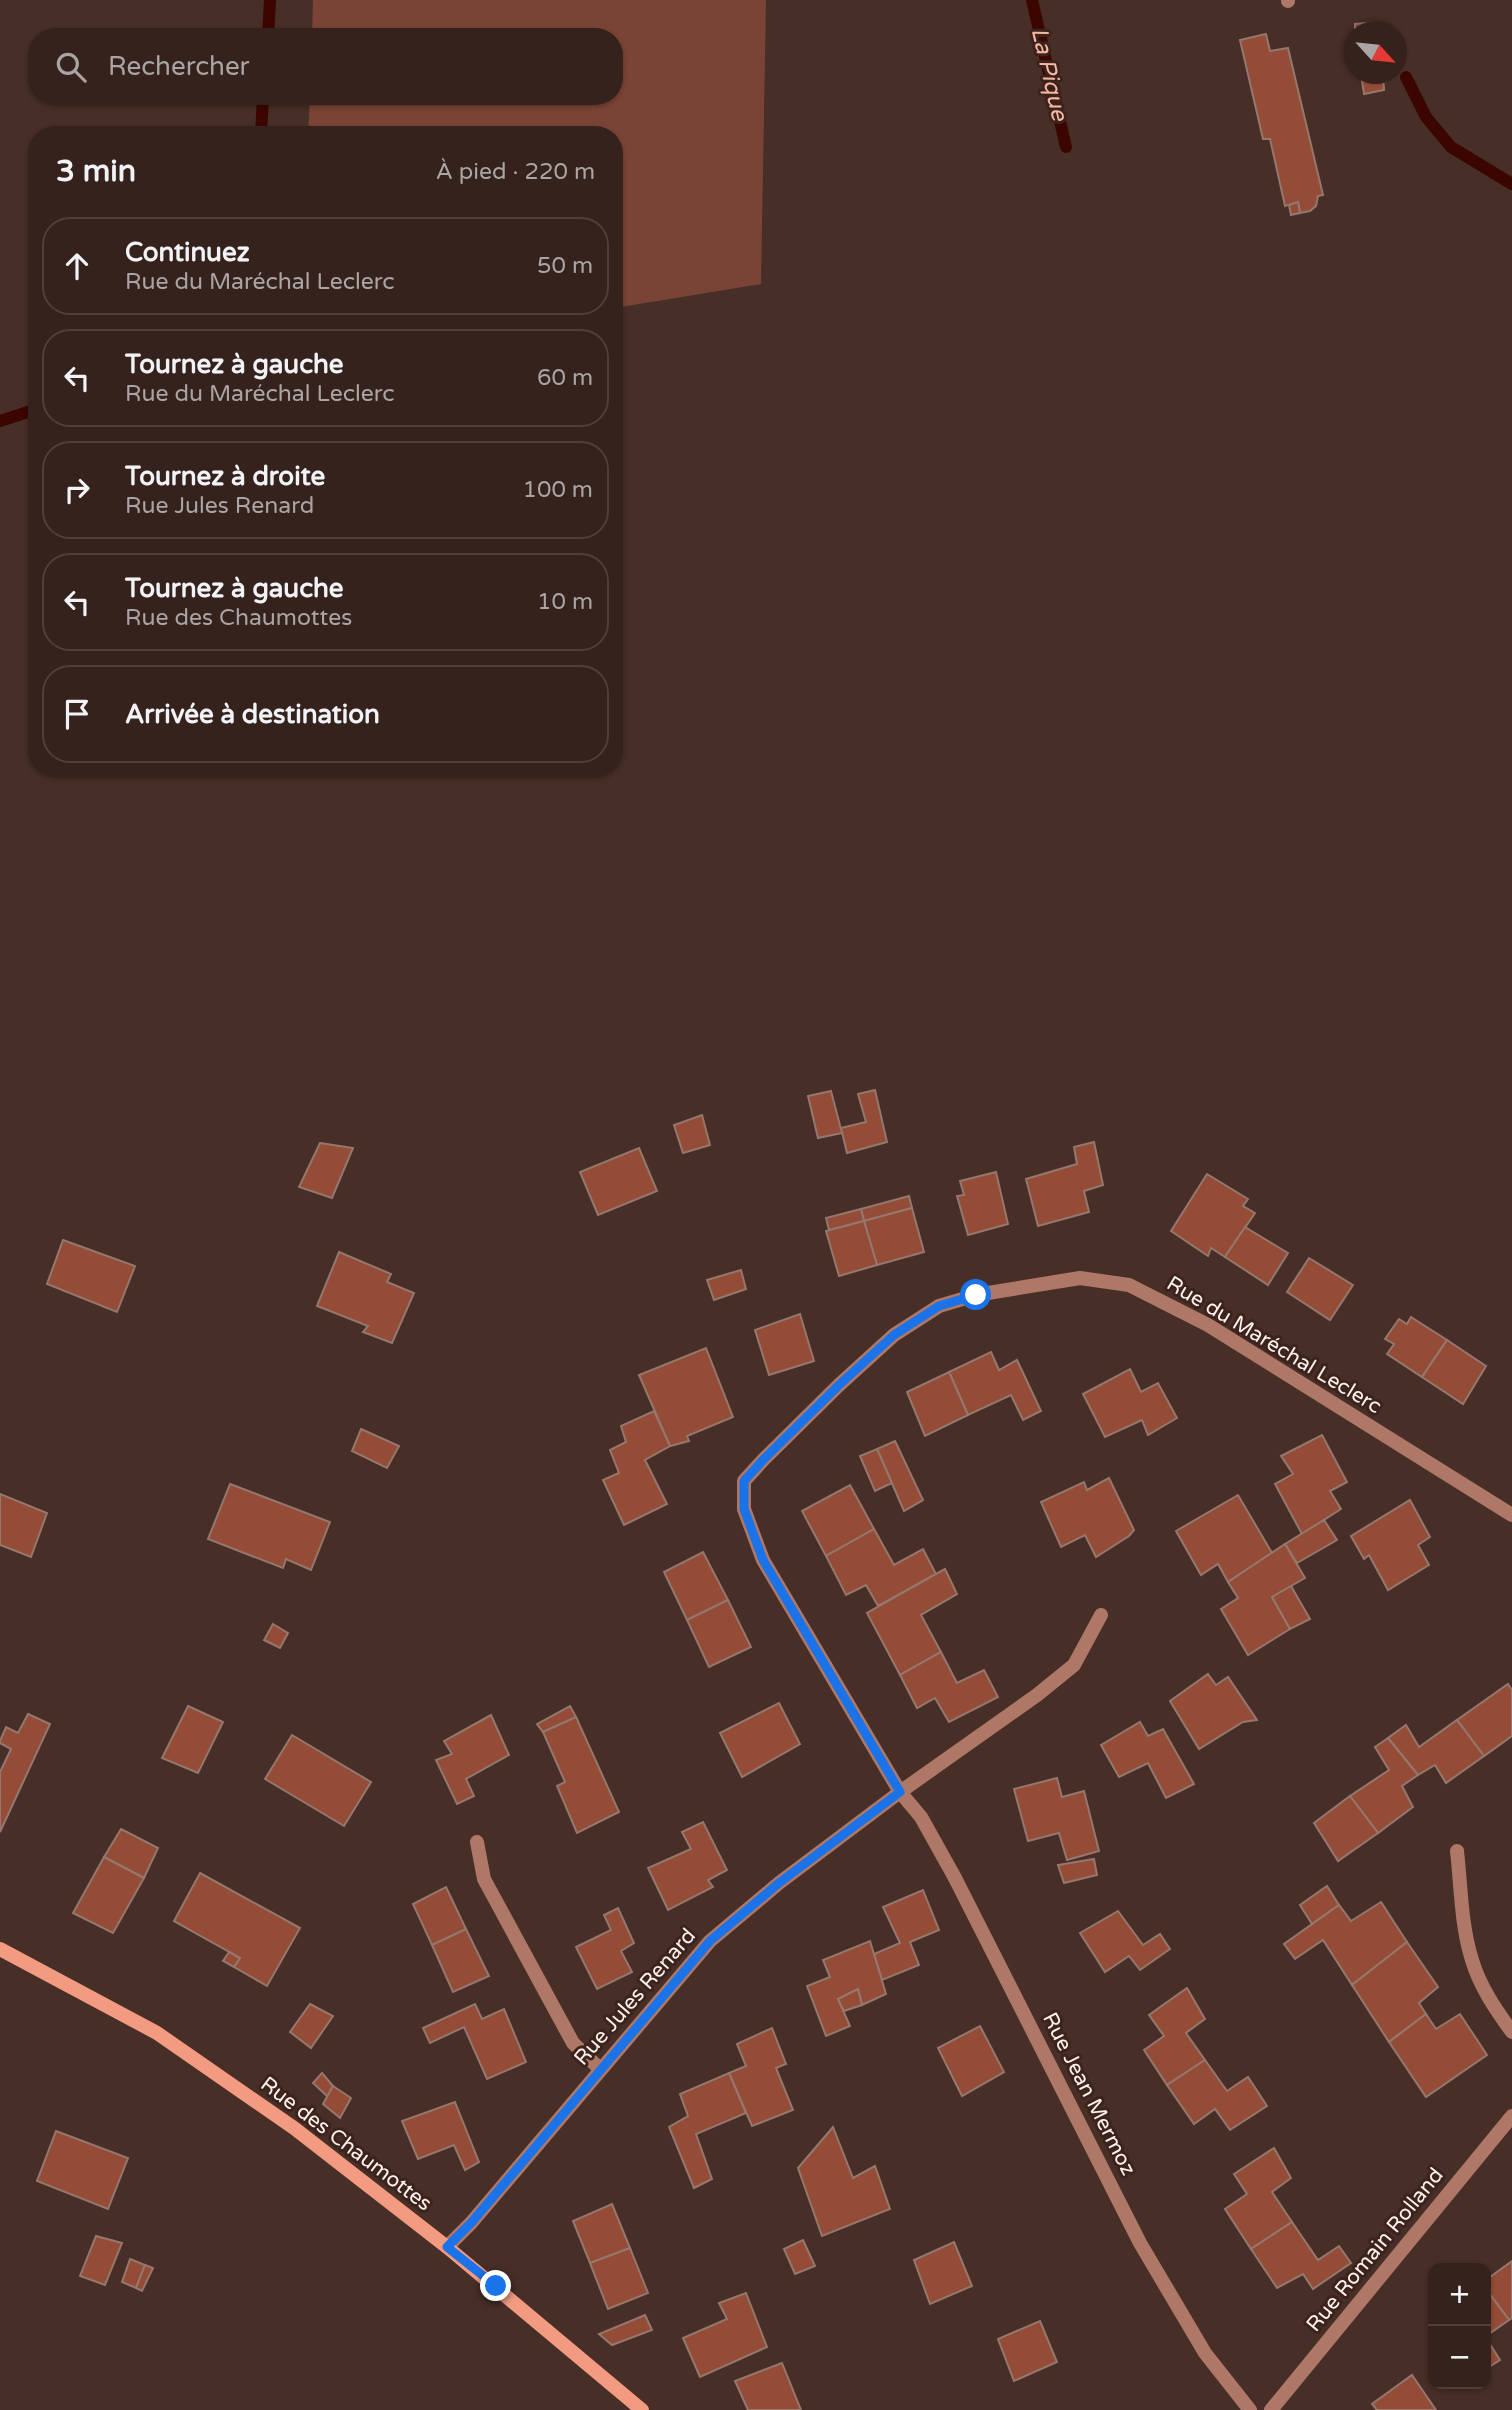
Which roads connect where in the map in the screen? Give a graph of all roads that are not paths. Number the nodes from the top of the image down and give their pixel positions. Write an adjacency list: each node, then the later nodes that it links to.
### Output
1 (1512, 1515): 3 (street, Rue du Maréchal Leclerc)
2 (1101, 1615): 3 (street, Rue Jules Renard)
3 (900, 1792): 8 (street, Rue Jules Renard); 12 (street, Rue Jean Mermoz)
4 (477, 1842): 8 (street)
5 (1457, 1851): 7 (street)
6 (0, 1949): 10 (street, Rue des Chaumottes)
7 (1512, 2032)
8 (600, 2069): 10 (street, Rue Jules Renard)
9 (1512, 2116): 13 (street, Rue Romain Rolland)
10 (447, 2247): 11 (street, Rue des Chaumottes)
11 (642, 2410)
12 (1250, 2410)
13 (1271, 2410)

